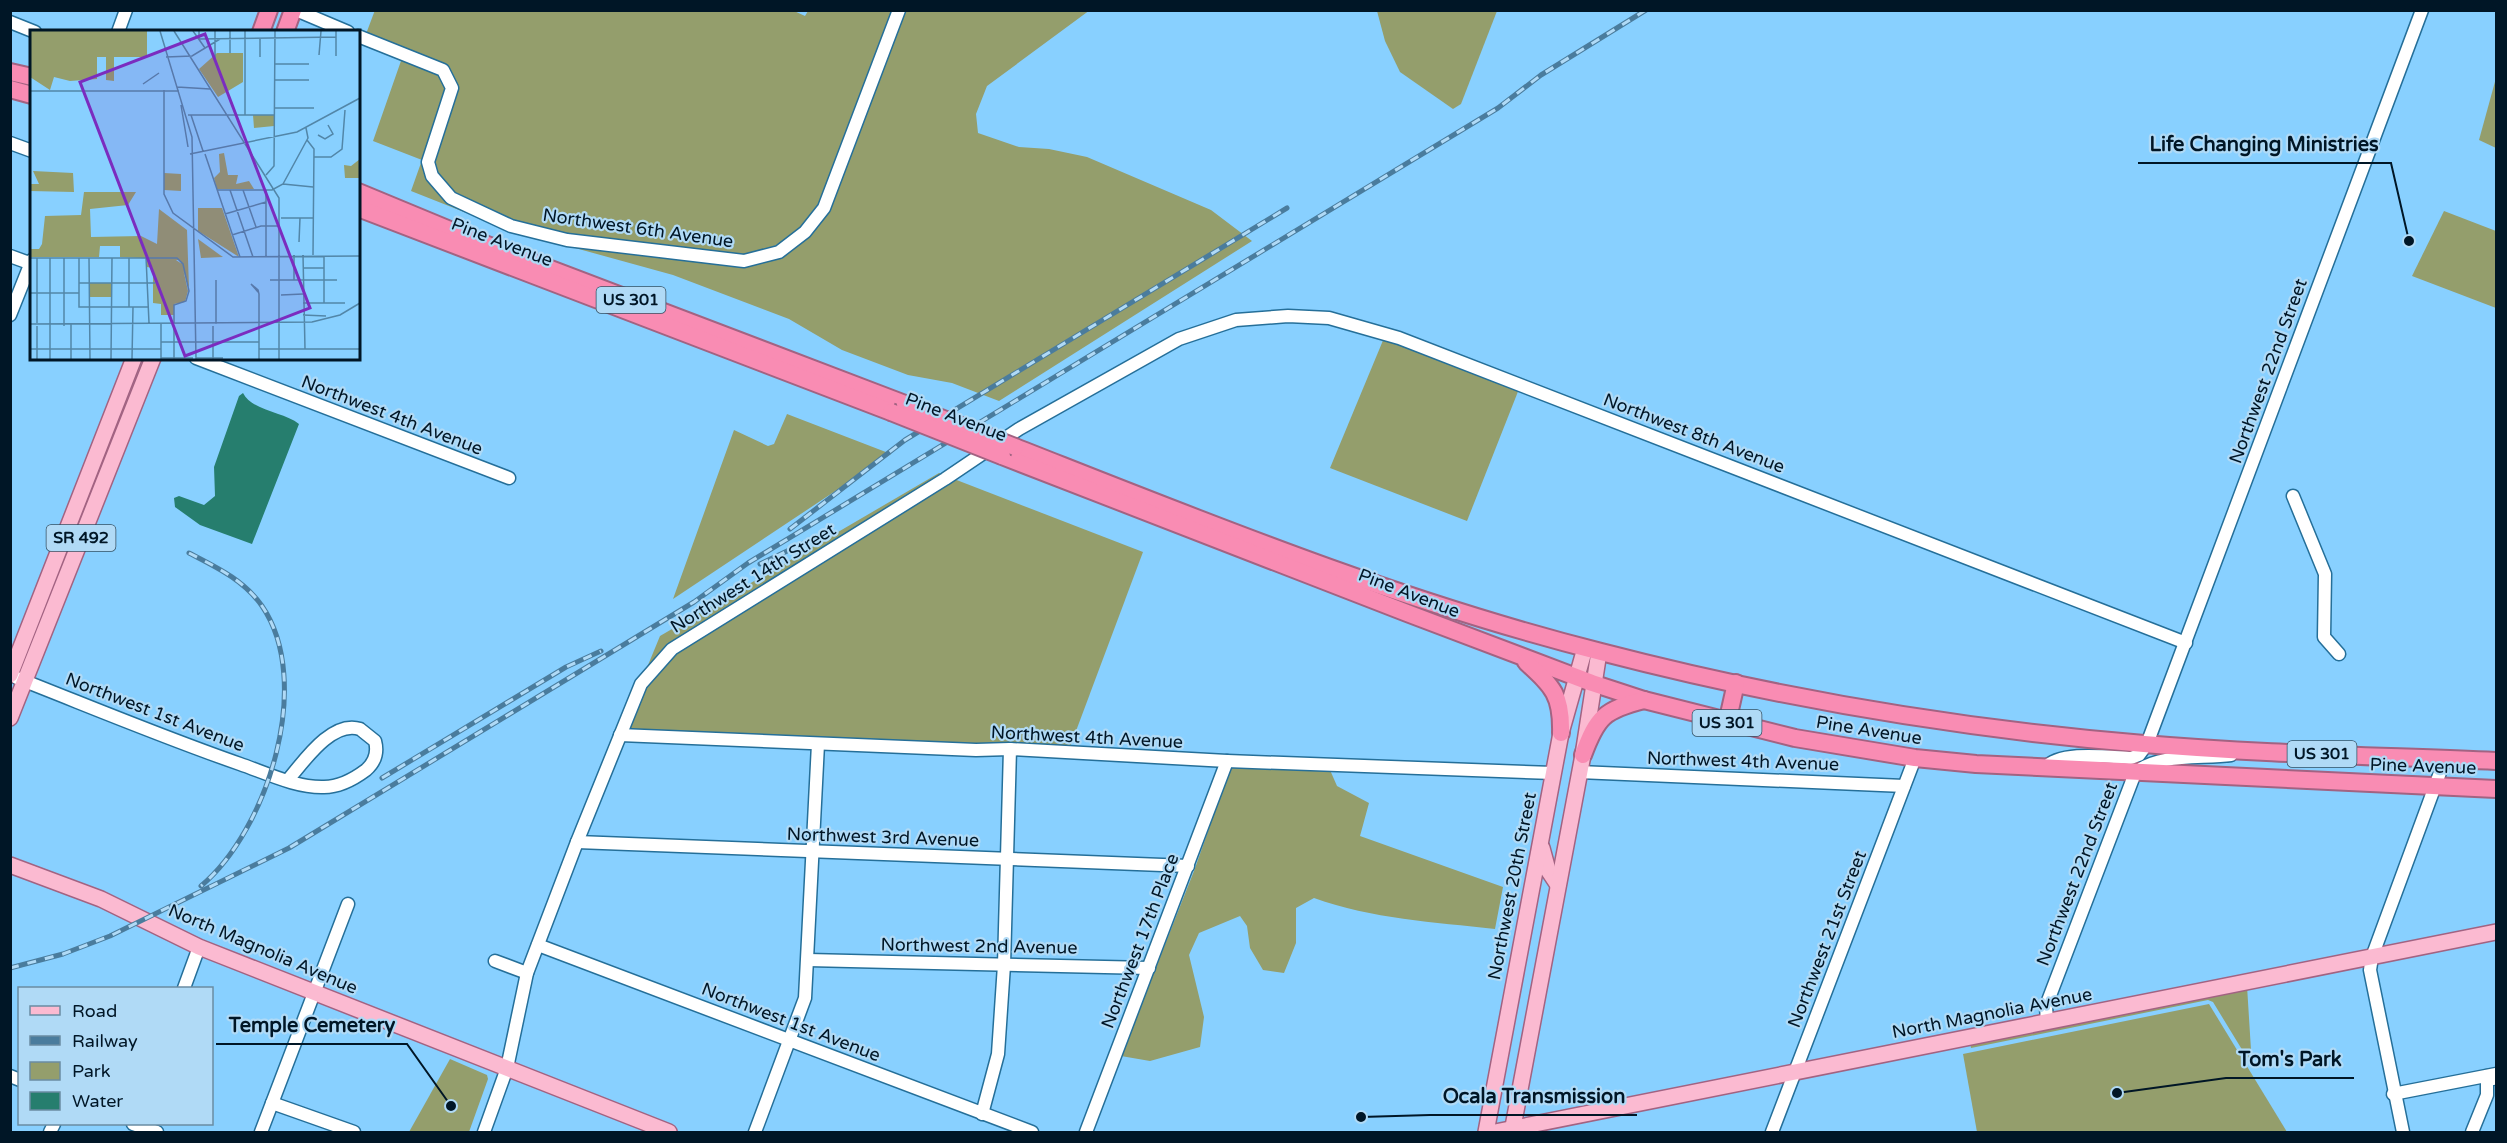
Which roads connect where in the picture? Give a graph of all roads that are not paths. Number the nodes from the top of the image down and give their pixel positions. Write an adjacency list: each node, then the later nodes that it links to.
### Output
1 (126, 10): 8 (street)
2 (269, 10): 9 (highway)
3 (295, 10): 10 (highway); 11 (street)
4 (899, 10): 12 (street, Northwest 6th Avenue)
5 (2422, 10): 35 (street, Northwest 22nd Street)
6 (10, 22): 7 (street)
7 (30, 30)
8 (119, 30)
9 (262, 30)
10 (286, 30)
11 (343, 30)
12 (360, 37)
13 (10, 72): 14 (highway)
14 (30, 77)
15 (10, 89): 16 (highway)
16 (30, 94)
17 (10, 143): 18 (street)
18 (30, 150)
19 (360, 193): 29 (highway, Pine Avenue / US 301)
20 (360, 209): 29 (highway, Pine Avenue / US 301)
21 (10, 256): 22 (street)
22 (30, 263)
23 (30, 265): 24 (street)
24 (10, 315)
25 (1179, 339): 35 (street, Northwest 8th Avenue); 47 (street, Northwest 14th Street)
26 (133, 360): 39 (main road, SR 492)
27 (152, 360): 39 (main road, SR 492)
28 (201, 360): 31 (street, Northwest 4th Avenue)
29 (898, 408): 30 (highway, Pine Avenue / US 301, bridge)
30 (1009, 452): 33 (highway, Pine Avenue / US 301); 34 (highway, Pine Avenue / US 301)
31 (509, 478)
32 (2294, 496): 37 (street)
33 (1413, 597): 34 (highway); 36 (highway, Pine Avenue / US 301)
34 (1407, 613): 38 (highway, Pine Avenue / US 301)
35 (2186, 643): 49 (street, Northwest 22nd Street)
36 (1592, 650): 40 (main road, Northwest 20th Street); 41 (highway, Pine Avenue / US 301); 42 (main road)
37 (2339, 654)
38 (1521, 657): 40 (highway, Pine Avenue / US 301); 46 (highway)
39 (15, 677): 44 (main road, SR 492); 61 (street, Northwest 1st Avenue)
40 (1575, 677): 42 (highway, Pine Avenue / US 301); 46 (main road, Northwest 20th Street)
41 (1736, 683): 45 (highway); 49 (highway, Pine Avenue / US 301)
42 (1592, 684): 43 (highway, Pine Avenue / US 301); 52 (main road)
43 (1644, 700): 45 (highway, Pine Avenue / US 301); 52 (highway)
44 (10, 718)
45 (1727, 723): 53 (highway, Pine Avenue / US 301)
46 (1561, 733): 59 (main road, Northwest 20th Street)
47 (620, 735): 48 (street, Northwest 4th Avenue); 65 (street, Northwest 14th Street)
48 (818, 744): 50 (street, Northwest 4th Avenue); 67 (street)
49 (2147, 744): 51 (highway, Pine Avenue / US 301); 57 (street)
50 (1010, 749): 55 (street, Northwest 4th Avenue); 68 (street)
51 (2257, 751): 54 (highway, Pine Avenue / US 301); 60 (street)
52 (1583, 755): 58 (main road)
53 (1915, 758): 57 (highway, Pine Avenue / US 301); 62 (street, Northwest 21st Street)
54 (2445, 759): 56 (highway, Pine Avenue / US 301); 63 (street)
55 (1227, 761): 59 (street, Northwest 4th Avenue); 70 (street, Northwest 17th Place)
56 (2496, 761)
57 (2045, 768): 60 (highway, Pine Avenue / US 301)
58 (1580, 772): 62 (street, Northwest 4th Avenue); 71 (main road)
59 (1553, 773): 66 (main road, Northwest 20th Street)
60 (2135, 773): 63 (highway, Pine Avenue / US 301); 84 (street, Northwest 22nd Street)
61 (288, 780): 61 (street, Northwest 1st Avenue)
62 (1904, 786): 87 (street, Northwest 21st Street)
63 (2435, 786): 64 (highway, Pine Avenue / US 301); 76 (street)
64 (2496, 789)
65 (577, 842): 67 (street, Northwest 3rd Avenue); 74 (street, Northwest 14th Street)
66 (1540, 842): 71 (main road); 102 (main road, Northwest 20th Street)
67 (811, 852): 68 (street, Northwest 3rd Avenue); 77 (street)
68 (1006, 860): 70 (street, Northwest 3rd Avenue); 79 (street)
69 (10, 865): 75 (main road, North Magnolia Avenue)
70 (1188, 866): 80 (street, Northwest 17th Place)
71 (1558, 885): 93 (main road)
72 (348, 903): 83 (street)
73 (2496, 932): 76 (main road, North Magnolia Avenue)
74 (538, 945): 81 (street, Northwest 14th Street); 85 (street, Northwest 1st Avenue)
75 (198, 947): 82 (street); 83 (main road, North Magnolia Avenue)
76 (2372, 957): 84 (main road, North Magnolia Avenue); 89 (street)
77 (808, 960): 79 (street, Northwest 2nd Avenue); 85 (street)
78 (495, 961): 81 (street)
79 (1004, 965): 80 (street, Northwest 2nd Avenue); 91 (street)
80 (1149, 968): 101 (street, Northwest 17th Place)
81 (527, 973): 86 (street, Northwest 14th Street)
82 (184, 987)
83 (314, 992): 86 (main road, North Magnolia Avenue); 90 (street)
84 (2047, 1022): 87 (main road, North Magnolia Avenue)
85 (789, 1040): 91 (street, Northwest 1st Avenue); 99 (street)
86 (507, 1068): 97 (street, Northwest 14th Street); 98 (main road, North Magnolia Avenue)
87 (1795, 1072): 93 (main road, North Magnolia Avenue); 104 (street, Northwest 21st Street)
88 (2493, 1077): 89 (street); 106 (street)
89 (2393, 1094): 105 (street)
90 (273, 1103): 95 (street); 96 (street)
91 (982, 1114): 100 (street, Northwest 1st Avenue)
92 (138, 1125): 94 (street)
93 (1512, 1131): 103 (main road, North Magnolia Avenue)
94 (157, 1132)
95 (261, 1132)
96 (354, 1132)
97 (484, 1132)
98 (669, 1132)
99 (755, 1132)
100 (1032, 1132)
101 (1086, 1132)
102 (1486, 1132)
103 (1495, 1132)
104 (1772, 1132)
105 (2403, 1132)
106 (2472, 1132)

